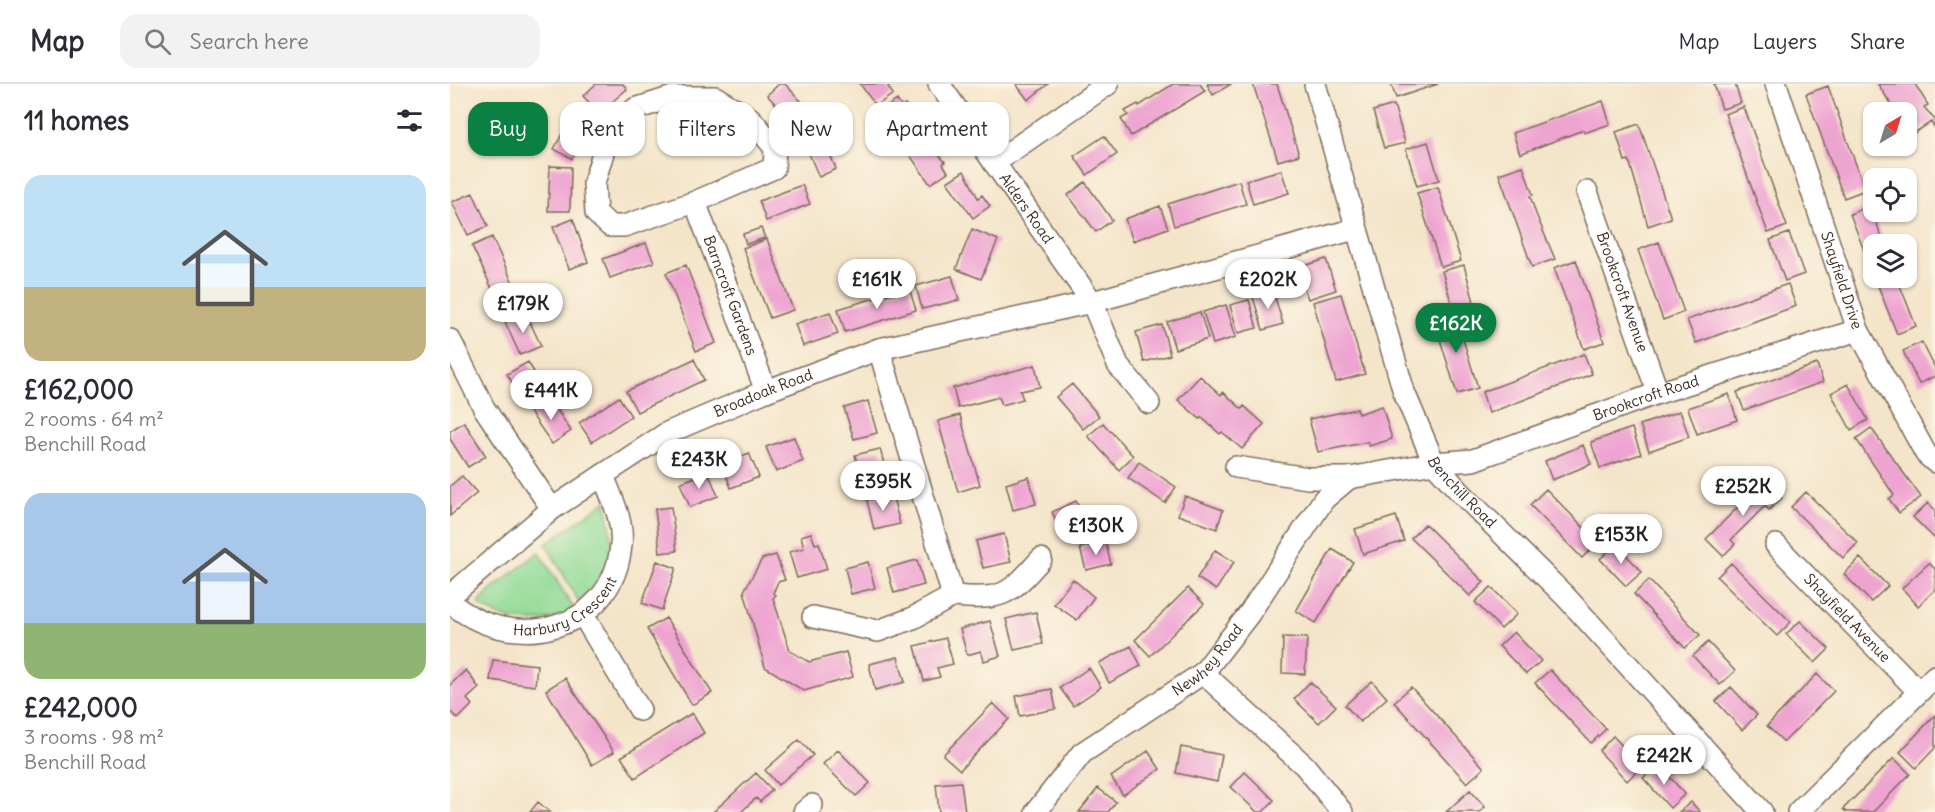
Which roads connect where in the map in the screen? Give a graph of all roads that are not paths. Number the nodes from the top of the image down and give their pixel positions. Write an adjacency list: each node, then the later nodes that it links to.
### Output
1 (939, 84): 5 (street, Alders Road)
2 (1108, 84): 5 (street)
3 (1315, 84): 8 (street, Benchill Road)
4 (1776, 84): 10 (street, Shayfield Drive)
5 (994, 164): 9 (street, Alders Road)
6 (1587, 192): 14 (street, Brookcroft Avenue)
7 (695, 202): 7 (street); 13 (street, Barncroft Gardens)
8 (1355, 229): 9 (street, Broadoak Road); 17 (street, Benchill Road)
9 (1092, 302): 12 (street, Broadoak Road); 15 (street, Alders Road)
10 (1858, 330): 14 (street, Brookcroft Road); 16 (street, Shayfield Drive)
11 (450, 340): 21 (street)
12 (879, 349): 13 (street, Broadoak Road); 25 (street)
13 (766, 391): 19 (street, Broadoak Road)
14 (1658, 393): 17 (street, Brookcroft Road)
15 (1149, 403)
16 (1935, 462)
17 (1434, 463): 20 (street, Brookcroft Road); 35 (street, Benchill Road)
18 (1236, 467): 20 (street, Brookcroft Road)
19 (603, 475): 21 (street, Broadoak Road); 27 (street, Harbury Crescent)
20 (1349, 478): 29 (street, Newhey Road)
21 (552, 509): 24 (street, Broadoak Road)
22 (1776, 545): 31 (street, Shayfield Avenue)
23 (1041, 559): 25 (street)
24 (450, 596)
25 (953, 596): 28 (street)
26 (450, 602): 27 (street, Harbury Crescent)
27 (583, 615): 32 (street)
28 (813, 617)
29 (1203, 673): 33 (street, Newhey Road); 34 (street)
30 (1935, 676): 31 (street)
31 (1919, 692): 36 (street)
32 (640, 710)
33 (1036, 812)
34 (1342, 812)
35 (1762, 812)
36 (1798, 812)

